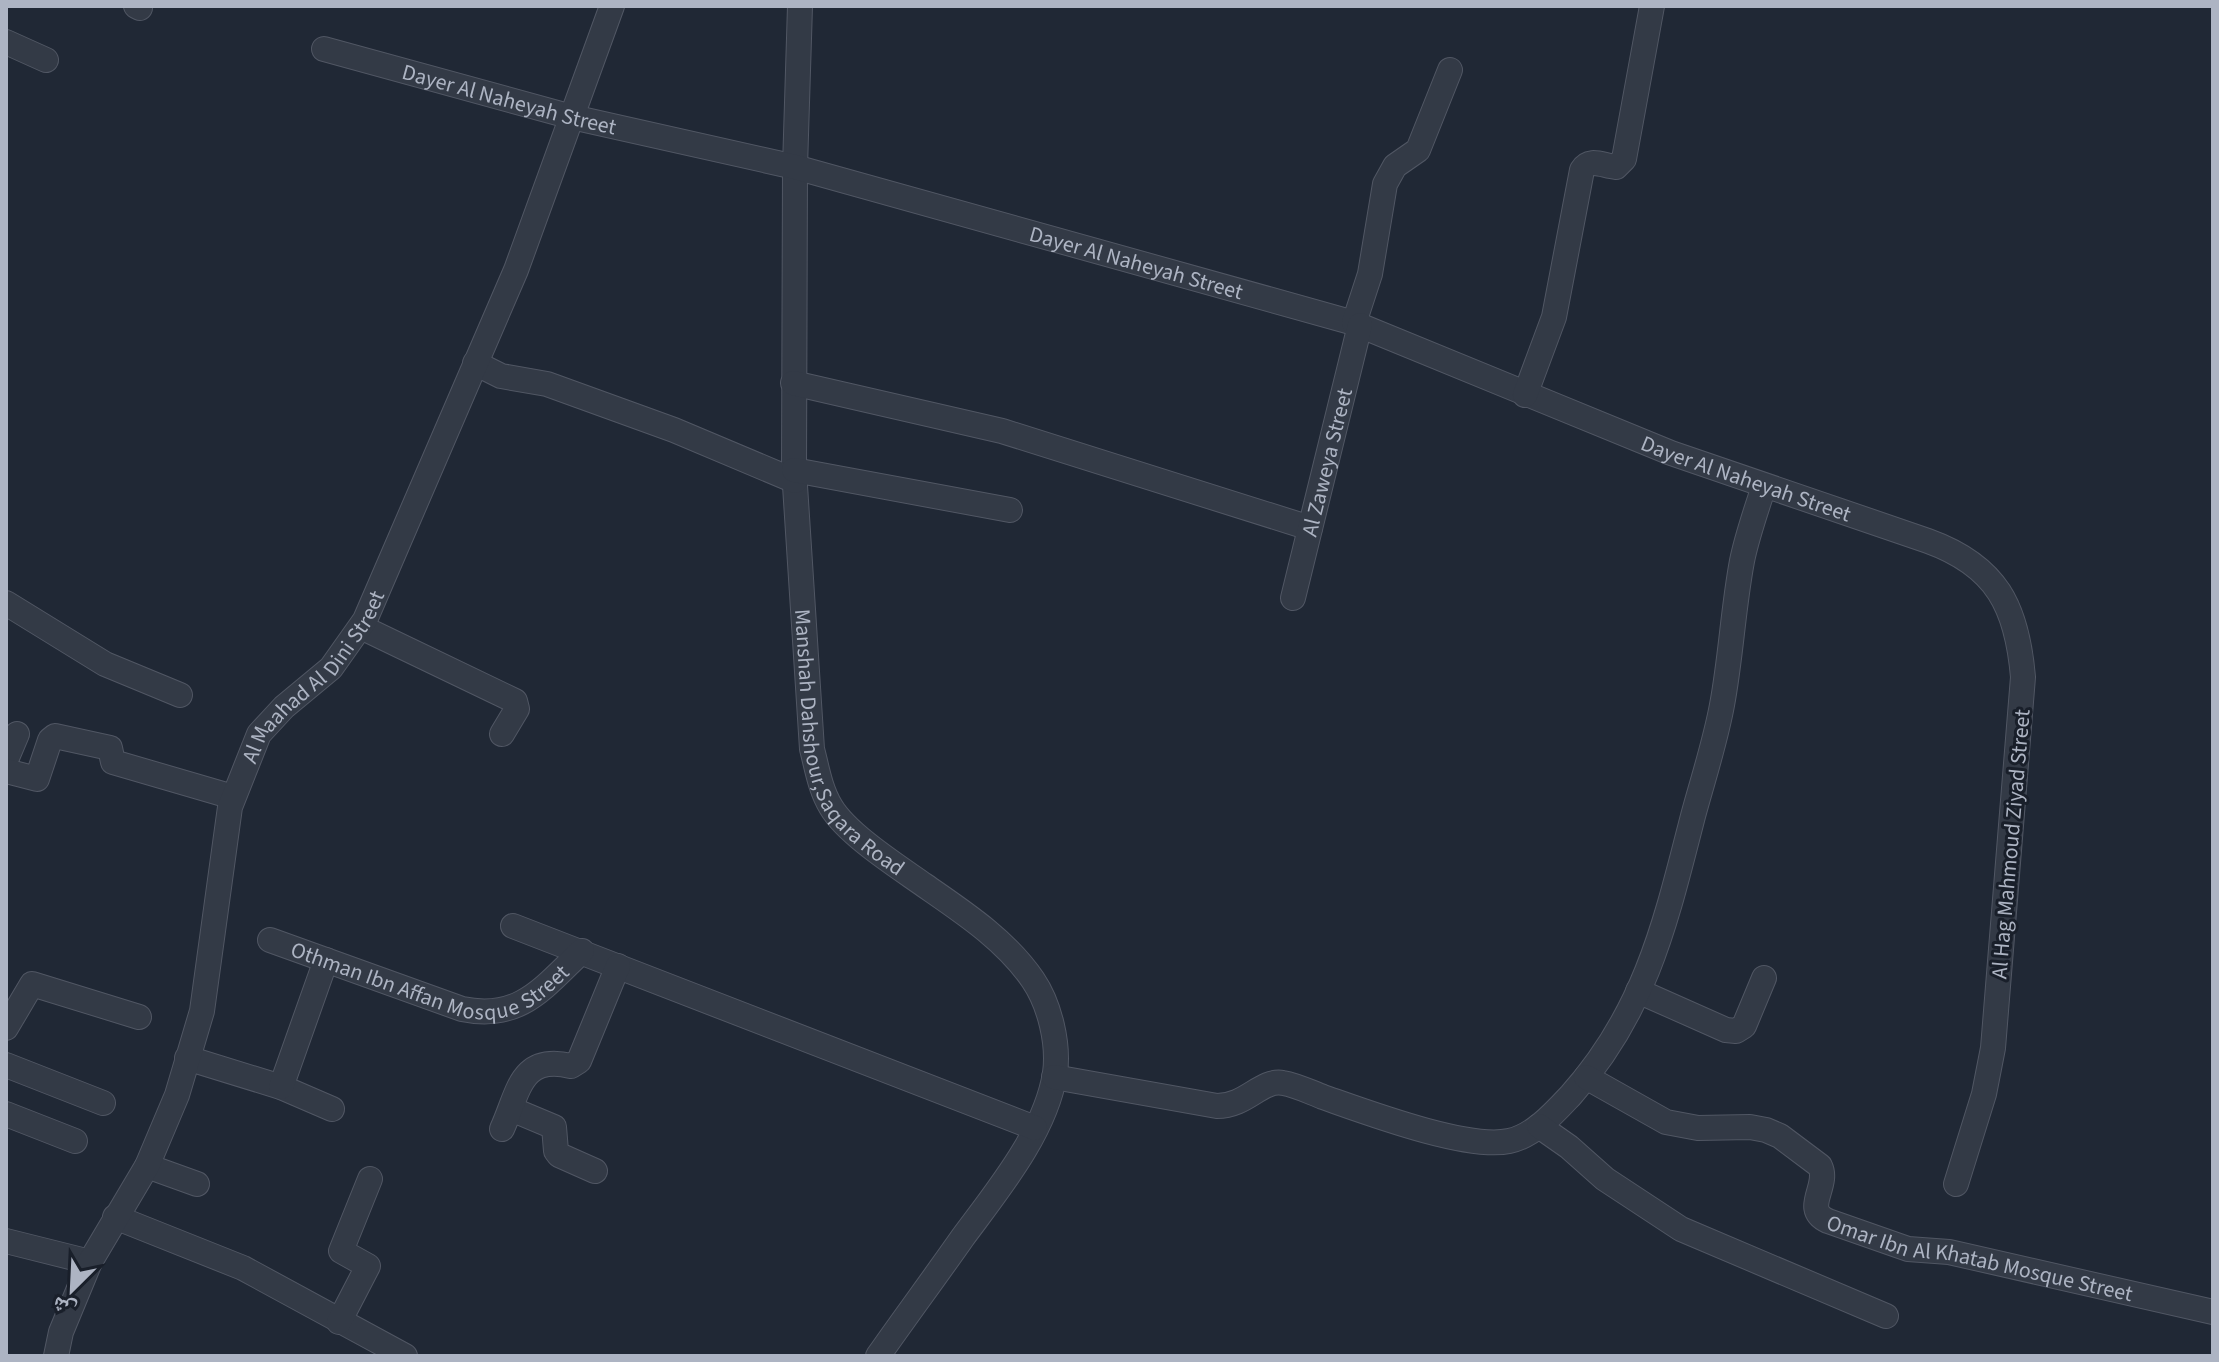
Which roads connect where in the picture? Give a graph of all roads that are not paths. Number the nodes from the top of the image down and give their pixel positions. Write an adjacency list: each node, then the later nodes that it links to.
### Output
1 (612, 6): 8 (street, Al Maahad Al Dini Street)
2 (800, 6): 9 (street, Manshah Dahshour,Saqara Road)
3 (1652, 6): 13 (street)
4 (6, 42): 6 (street)
5 (324, 49): 8 (street, Dayer Al Naheyah Street)
6 (46, 60)
7 (1450, 70): 10 (street, Al Zaweya Street)
8 (572, 117): 9 (street, Dayer Al Naheyah Street); 11 (street, Al Maahad Al Dini Street)
9 (795, 167): 10 (street, Dayer Al Naheyah Street); 12 (street, Manshah Dahshour,Saqara Road)
10 (1357, 324): 13 (street, Dayer Al Naheyah Street); 17 (street, Al Zaweya Street)
11 (475, 363): 14 (street); 21 (street, Al Maahad Al Dini Street)
12 (793, 383): 14 (street, Manshah Dahshour,Saqara Road); 17 (street)
13 (1525, 395): 15 (street, Dayer Al Naheyah Street)
14 (795, 476): 16 (street); 39 (street, Manshah Dahshour,Saqara Road)
15 (1764, 486): 18 (street, Dayer Al Naheyah Street); 34 (street)
16 (1010, 510)
17 (1310, 528): 19 (street, Al Zaweya Street)
18 (1928, 541): 52 (street, Al Hag Mahmoud Ziyad Street)
19 (1293, 598)
20 (6, 603): 22 (street)
21 (361, 627): 24 (street); 27 (street, Al Maahad Al Dini Street)
22 (180, 695)
23 (17, 734): 25 (street)
24 (502, 734)
25 (6, 760)
26 (6, 771): 27 (street)
27 (233, 797): 37 (street, Al Maahad Al Dini Street)
28 (513, 926): 30 (street)
29 (270, 940): 31 (street, Othman Ibn Affan Mosque Street)
30 (582, 951): 31 (street, Othman Ibn Affan Mosque Street); 32 (street)
31 (326, 960): 41 (street)
32 (618, 966): 46 (street); 49 (street)
33 (1764, 978): 34 (street)
34 (1638, 991): 40 (street)
35 (139, 1017): 36 (street)
36 (6, 1028)
37 (187, 1058): 41 (street); 48 (street, Al Maahad Al Dini Street)
38 (6, 1065): 42 (street)
39 (1054, 1077): 45 (street); 46 (street, Manshah Dahshour,Saqara Road)
40 (1586, 1077): 45 (street); 56 (street, Omar Ibn Al Khatab Mosque Street)
41 (281, 1087): 43 (street)
42 (103, 1103)
43 (332, 1109)
44 (6, 1114): 47 (street)
45 (1539, 1126): 57 (street)
46 (1035, 1128): 61 (street, Manshah Dahshour,Saqara Road)
47 (75, 1141)
48 (147, 1166): 51 (street); 53 (street, Al Maahad Al Dini Street)
49 (595, 1171)
50 (370, 1179): 58 (street)
51 (197, 1184)
52 (1956, 1184)
53 (115, 1217): 55 (street, Al Maahad Al Dini Street); 58 (street)
54 (6, 1241): 55 (street)
55 (90, 1262): 59 (street, Al Maahad Al Dini Street)
56 (2213, 1312)
57 (1886, 1316)
58 (339, 1322): 60 (street)
59 (56, 1356)
60 (405, 1356)
61 (878, 1356)

